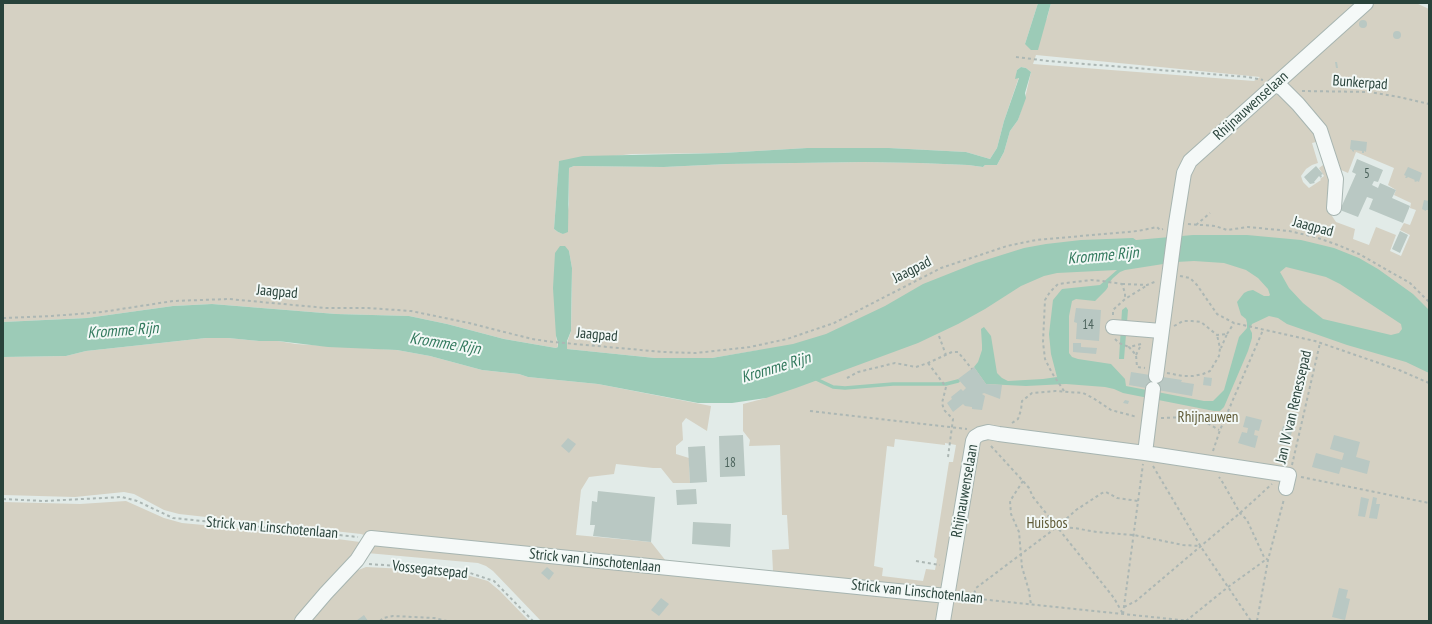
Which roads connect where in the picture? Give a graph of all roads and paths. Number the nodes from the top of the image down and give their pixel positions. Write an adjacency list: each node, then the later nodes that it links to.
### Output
1 (1366, 3): 4 (street, Rhijnauwenselaan)
2 (1016, 57): 3 (path)
3 (1260, 79)
4 (1275, 85): 5 (street); 10 (street, Rhijnauwenselaan)
5 (1289, 96): 6 (path, Bunkerpad); 7 (street)
6 (1429, 104)
7 (1334, 208)
8 (1210, 213): 9 (path)
9 (1196, 225): 10 (path, Jaagpad); 15 (path, Jaagpad)
10 (1172, 228): 11 (street, Rhijnauwenselaan); 17 (path, Jaagpad)
11 (1169, 272): 13 (path); 18 (path); 21 (street)
12 (1122, 284): 13 (path); 14 (path); 36 (path)
13 (1148, 285): 14 (path)
14 (1125, 299): 16 (path)
15 (1429, 302)
16 (1113, 310)
17 (3, 318)
18 (1234, 323): 20 (path); 22 (path)
19 (1115, 327): 21 (street)
20 (1263, 330): 26 (path); 40 (path)
21 (1161, 332): 23 (path); 35 (street)
22 (1227, 334): 23 (path); 29 (path)
23 (1217, 335): 29 (path)
24 (939, 336): 30 (path)
25 (1118, 342): 28 (path)
26 (1320, 343): 34 (path); 48 (path, Jan IV van Renessepad)
27 (1142, 344): 28 (path)
28 (1128, 347): 35 (path)
29 (1220, 348): 35 (path)
30 (946, 355): 31 (path); 32 (path)
31 (928, 363): 33 (path); 39 (path)
32 (972, 368)
33 (847, 378)
34 (1429, 383)
35 (1154, 386): 38 (street)
36 (1064, 391): 38 (path); 42 (path)
37 (810, 411): 39 (path)
38 (1150, 419): 40 (path); 43 (street)
39 (952, 427): 41 (path); 44 (path)
40 (1220, 430): 45 (path)
41 (980, 434): 42 (street, Rhijnauwenselaan); 47 (path); 61 (street, Rhijnauwenselaan)
42 (999, 434): 43 (street, Rhijnauwenselaan)
43 (1145, 453): 45 (street, Rhijnauwenselaan); 50 (path); 56 (path)
44 (948, 457)
45 (1208, 464): 46 (street, Rhijnauwenselaan); 52 (path)
46 (1274, 473): 48 (street, Rhijnauwenselaan); 52 (path)
47 (1023, 481): 53 (path); 57 (path)
48 (1288, 482): 51 (path); 59 (path, Jan IV van Renessepad)
49 (3, 500): 55 (path, Strick van Linschotenlaan)
50 (1138, 501): 53 (path); 54 (path)
51 (1429, 503)
52 (1240, 513): 56 (path); 59 (path)
53 (1057, 527): 54 (path); 57 (path); 67 (path)
54 (1134, 535): 56 (path); 66 (path)
55 (371, 538): 58 (street); 63 (street, Strick van Linschotenlaan)
56 (1201, 547): 62 (path); 66 (path)
57 (1021, 553): 64 (path); 65 (path)
58 (357, 560): 68 (street); 71 (path, Vossegatsepad)
59 (1268, 560): 62 (path); 76 (path, Jan IV van Renessepad)
60 (916, 561): 61 (path)
61 (952, 568): 63 (street, Rhijnauwenselaan)
62 (1228, 587): 73 (path); 75 (path)
63 (947, 596): 64 (path, Strick van Linschotenlaan); 72 (street, Rhijnauwenselaan)
64 (972, 598): 65 (path, Strick van Linschotenlaan)
65 (1031, 605): 67 (path, Strick van Linschotenlaan)
66 (1124, 607): 67 (path)
67 (1123, 614): 73 (path, Strick van Linschotenlaan)
68 (302, 621)
69 (380, 621): 70 (path)
70 (447, 621)
71 (533, 621)
72 (943, 621)
73 (1186, 621): 74 (path, Strick van Linschotenlaan)
74 (1190, 621)
75 (1251, 621)
76 (1257, 621)

